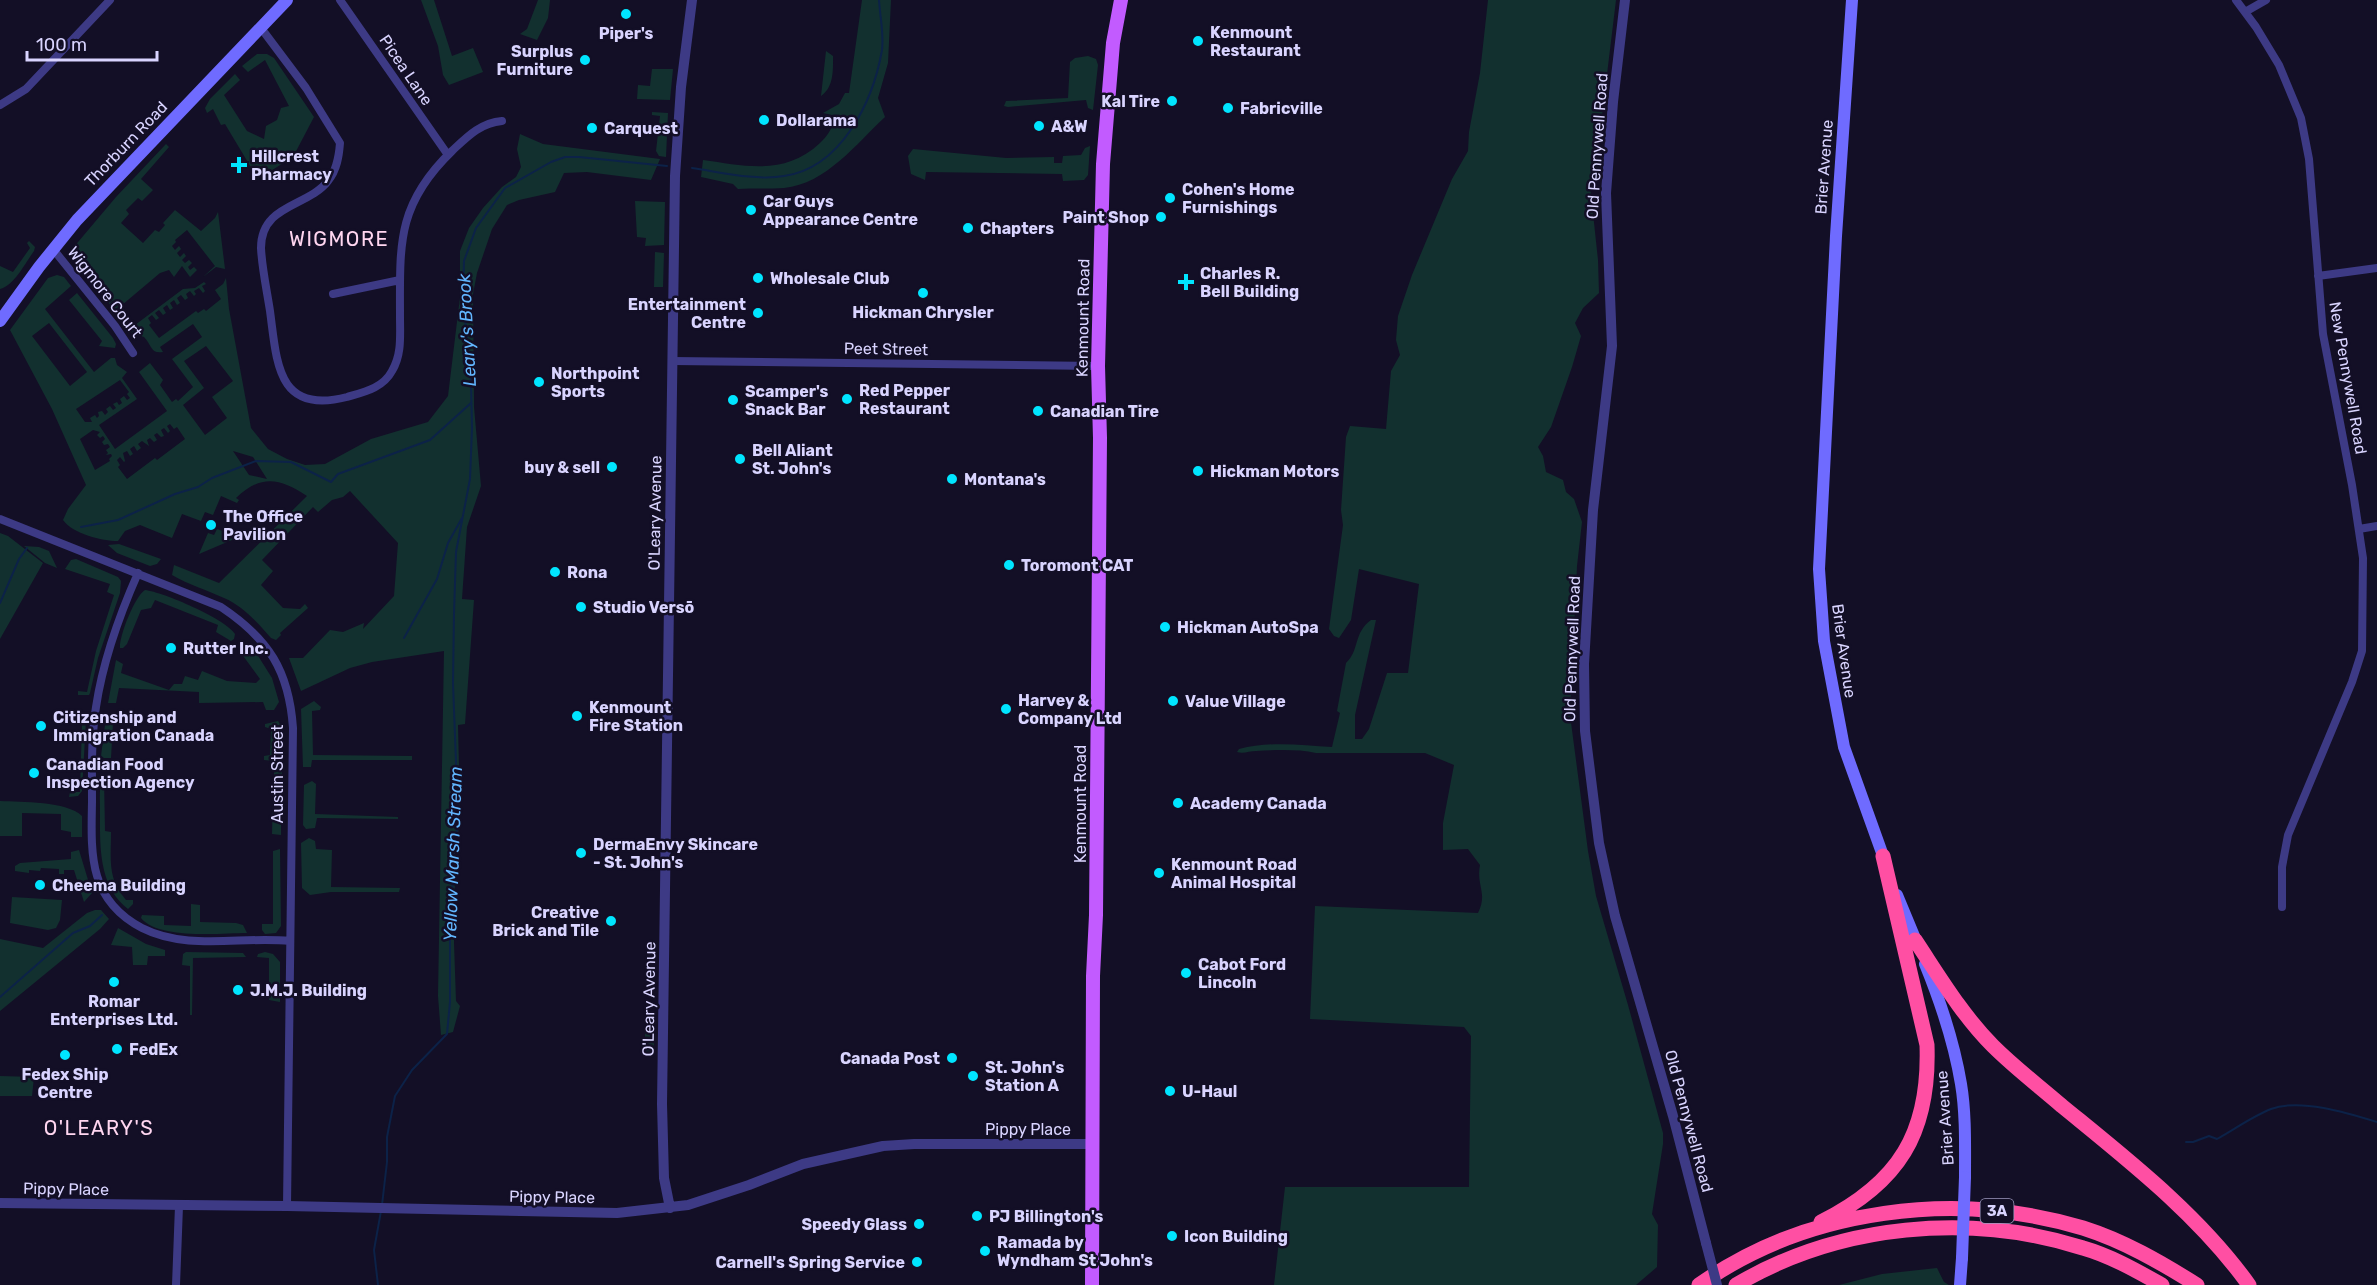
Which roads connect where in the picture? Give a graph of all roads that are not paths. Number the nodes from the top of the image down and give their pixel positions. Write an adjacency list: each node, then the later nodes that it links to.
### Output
1 (110, 0): 12 (street)
2 (287, 0): 11 (main road, Thorburn Road)
3 (340, 0): 14 (street, Picea Lane)
4 (692, 0): 23 (street, O'Leary Avenue)
5 (1121, 0): 24 (main road, Kenmount Road)
6 (1625, 0): 43 (street, Old Pennywell Road, bridge)
7 (1852, 0): 29 (main road, Brier Avenue)
8 (2236, 0): 10 (street, New Pennywell Road)
9 (2266, 0): 10 (street)
10 (2245, 12): 17 (street, New Pennywell Road)
11 (261, 28): 15 (main road, Thorburn Road); 18 (street)
12 (0, 105)
13 (502, 121): 14 (street)
14 (448, 155): 18 (street)
15 (53, 249): 20 (main road, Thorburn Road); 22 (street, Wigmore Court)
16 (2377, 268): 17 (street)
17 (2318, 276): 27 (street, New Pennywell Road)
18 (400, 280): 19 (street)
19 (333, 294)
20 (4, 308): 21 (main road, Thorburn Road)
21 (0, 321)
22 (133, 353)
23 (672, 362): 24 (street, Peet Street); 37 (street, O'Leary Avenue)
24 (1098, 366): 33 (main road, Kenmount Road)
25 (0, 519): 28 (street, Austin Street)
26 (2377, 526): 27 (street)
27 (2359, 529): 30 (street, New Pennywell Road)
28 (138, 573): 32 (street, Austin Street); 32 (street)
29 (1882, 856): 31 (main road, Brier Avenue); 38 (highway)
30 (2282, 908)
31 (1916, 940): 45 (main road, Brier Avenue, bridge); 47 (highway)
32 (290, 941): 36 (street, Austin Street)
33 (1093, 1143): 37 (street, Pippy Place); 41 (main road, Kenmount Road)
34 (0, 1203): 35 (street, Pippy Place)
35 (179, 1206): 36 (street, Pippy Place); 40 (street)
36 (287, 1206): 37 (street, Pippy Place)
37 (669, 1208)
38 (1785, 1240): 42 (highway, 3A); 46 (highway, 3A)
39 (2155, 1282): 44 (highway, 3A)
40 (176, 1285)
41 (1092, 1285)
42 (1699, 1285)
43 (1717, 1285)
44 (1736, 1285)
45 (1960, 1285)
46 (2197, 1285)
47 (2249, 1285)

